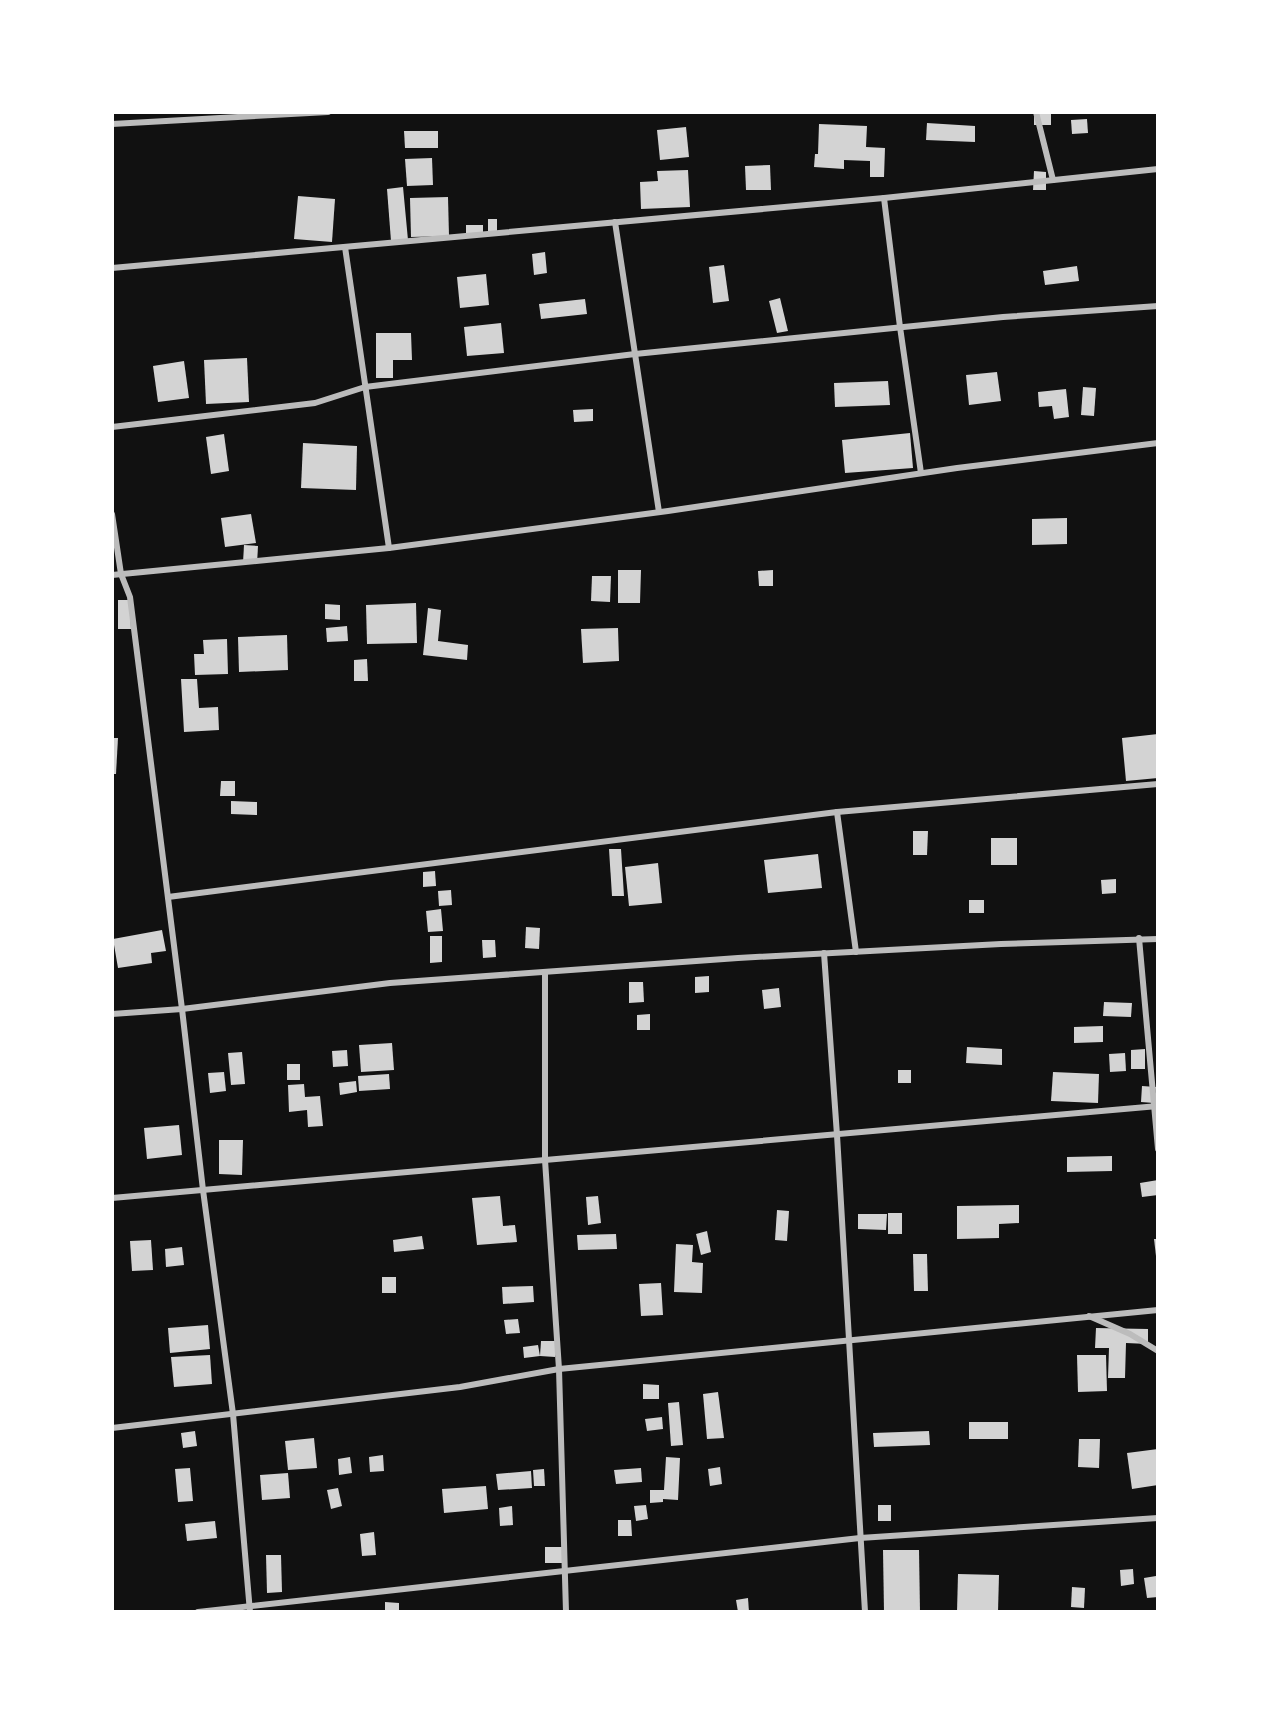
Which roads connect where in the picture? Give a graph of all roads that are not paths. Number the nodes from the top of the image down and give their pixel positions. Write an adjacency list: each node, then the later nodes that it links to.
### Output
1 (328, 112): 3 (street)
2 (1036, 112): 5 (street)
3 (112, 124)
4 (1158, 169): 5 (street)
5 (1053, 180): 6 (street)
6 (884, 198): 7 (street); 11 (street)
7 (615, 222): 8 (street); 12 (street)
8 (345, 247): 9 (street); 13 (street)
9 (112, 268)
10 (1158, 306): 11 (street)
11 (900, 327): 12 (street); 16 (street)
12 (635, 354): 13 (street); 17 (street)
13 (365, 387): 14 (street); 19 (street)
14 (112, 427)
15 (1158, 443): 16 (street)
16 (921, 473): 17 (street)
17 (659, 512): 19 (street)
18 (112, 514): 20 (street)
19 (389, 548): 20 (street)
20 (121, 574): 21 (street); 24 (street)
21 (112, 575)
22 (1158, 784): 23 (street)
23 (837, 812): 24 (street); 27 (street)
24 (168, 897): 30 (street)
25 (1140, 938): 26 (street); 27 (street); 32 (street)
26 (1158, 939)
27 (856, 952): 28 (street)
28 (824, 953): 29 (street); 33 (street)
29 (544, 972): 30 (street); 35 (street)
30 (182, 1009): 31 (street); 36 (street)
31 (112, 1014)
32 (1156, 1107): 33 (street); 34 (street)
33 (837, 1135): 35 (street); 40 (street)
34 (1158, 1149)
35 (545, 1160): 36 (street); 42 (street)
36 (203, 1190): 37 (street); 43 (street)
37 (112, 1198)
38 (1158, 1310): 39 (street)
39 (1089, 1316): 40 (street); 41 (street)
40 (848, 1340): 42 (street); 46 (street)
41 (1158, 1351)
42 (559, 1370): 43 (street); 47 (street)
43 (233, 1414): 44 (street); 48 (street)
44 (112, 1428)
45 (1158, 1518): 46 (street)
46 (860, 1538): 47 (street); 51 (street)
47 (564, 1571): 48 (street); 50 (street)
48 (250, 1608): 49 (street)
49 (198, 1611)
50 (566, 1611)
51 (865, 1611)

